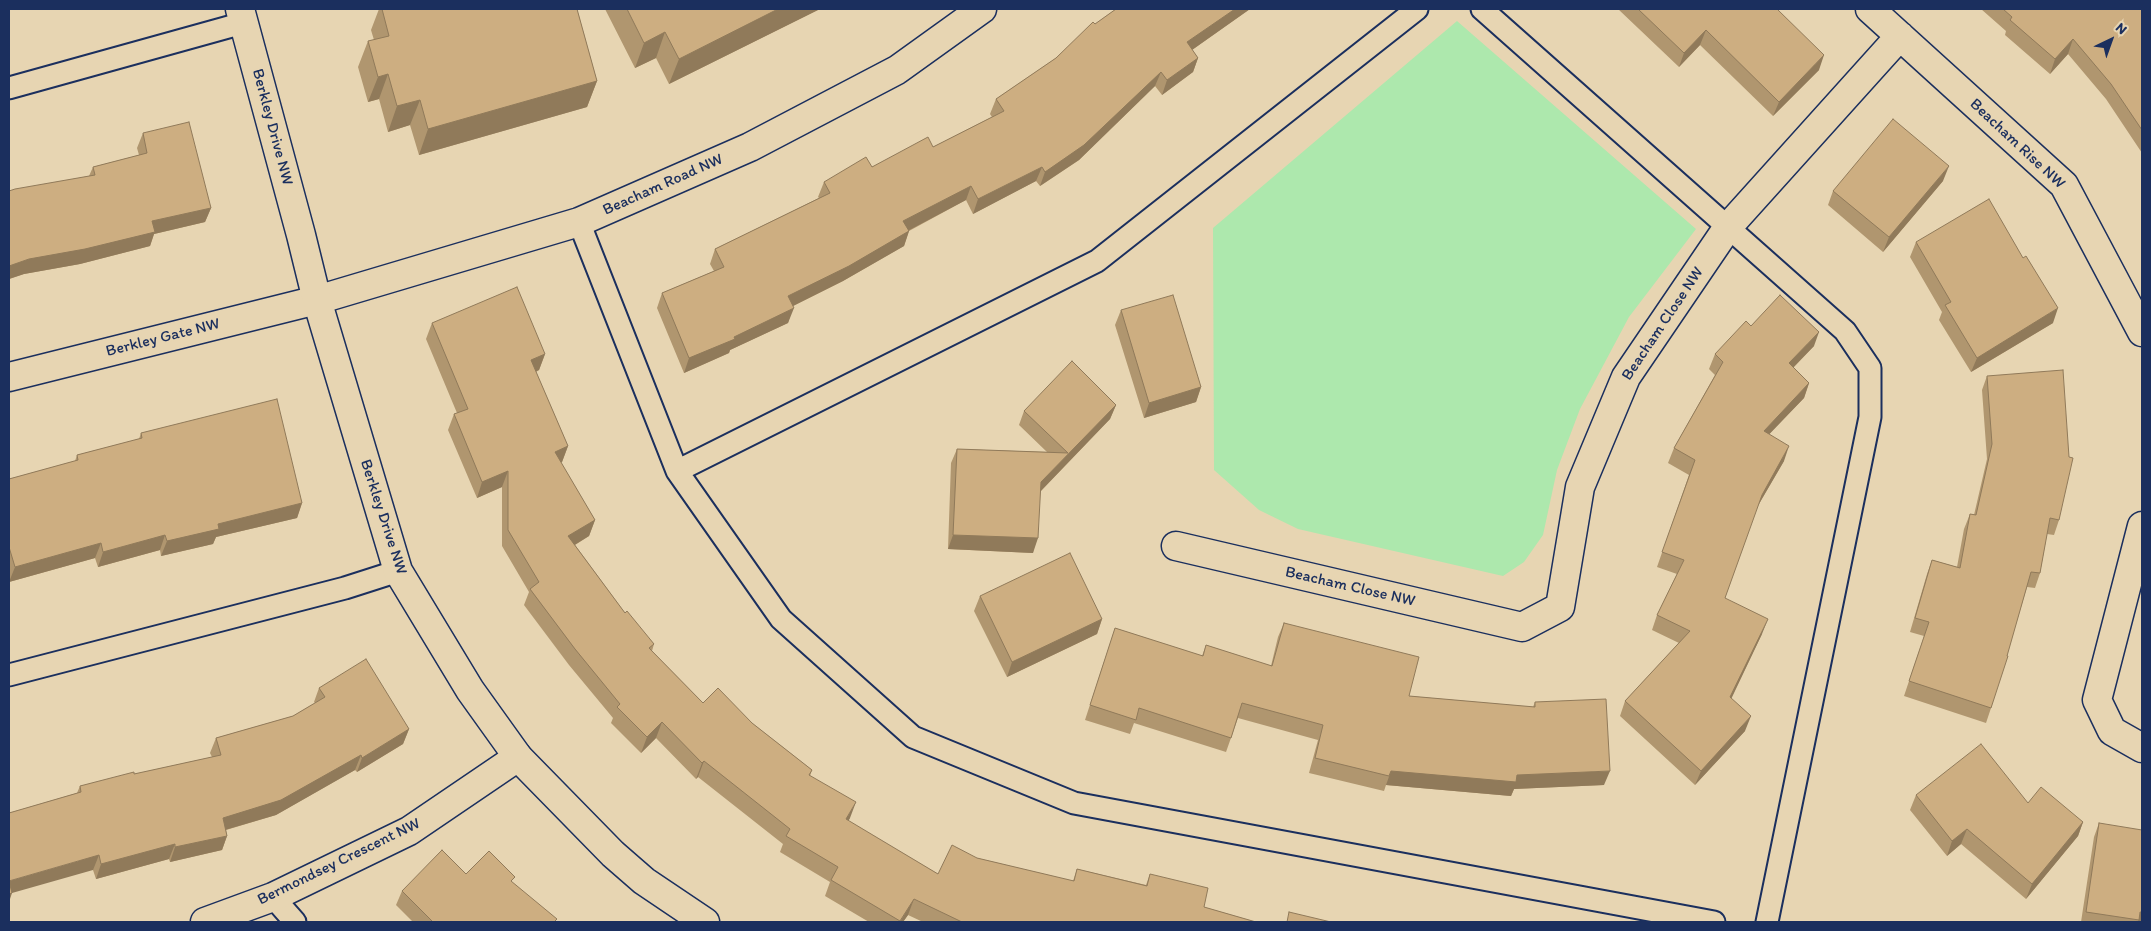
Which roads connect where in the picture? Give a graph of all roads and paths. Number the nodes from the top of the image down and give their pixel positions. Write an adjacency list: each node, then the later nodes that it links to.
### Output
1 (982, 9): 8 (street, Beacham Road NW)
2 (1417, 9): 13 (lane)
3 (1482, 9): 9 (lane)
4 (1870, 9): 6 (street, Beacham Rise NW)
5 (241, 16): 7 (lane); 10 (street, Berkley Drive NW)
6 (1900, 36): 9 (street, Beacham Close NW); 11 (street, Beacham Rise NW)
7 (9, 88)
8 (579, 222): 10 (street, Beacham Road NW); 13 (lane)
9 (1728, 227): 15 (street, Beacham Close NW); 25 (lane)
10 (316, 300): 12 (street, Berkley Gate NW); 16 (street, Berkley Drive NW)
11 (2142, 332)
12 (9, 377)
13 (677, 471): 24 (lane)
14 (2142, 526): 18 (street)
15 (1176, 546)
16 (398, 571): 17 (lane); 19 (street, Berkley Drive NW)
17 (9, 676)
18 (2142, 748)
19 (518, 758): 20 (street, Bermondsey Crescent NW); 23 (street, Berkley Drive NW)
20 (273, 897): 21 (street, Bermondsey Crescent NW); 22 (lane)
21 (205, 922)
22 (295, 922)
23 (705, 922)
24 (1714, 922)
25 (1767, 922)

